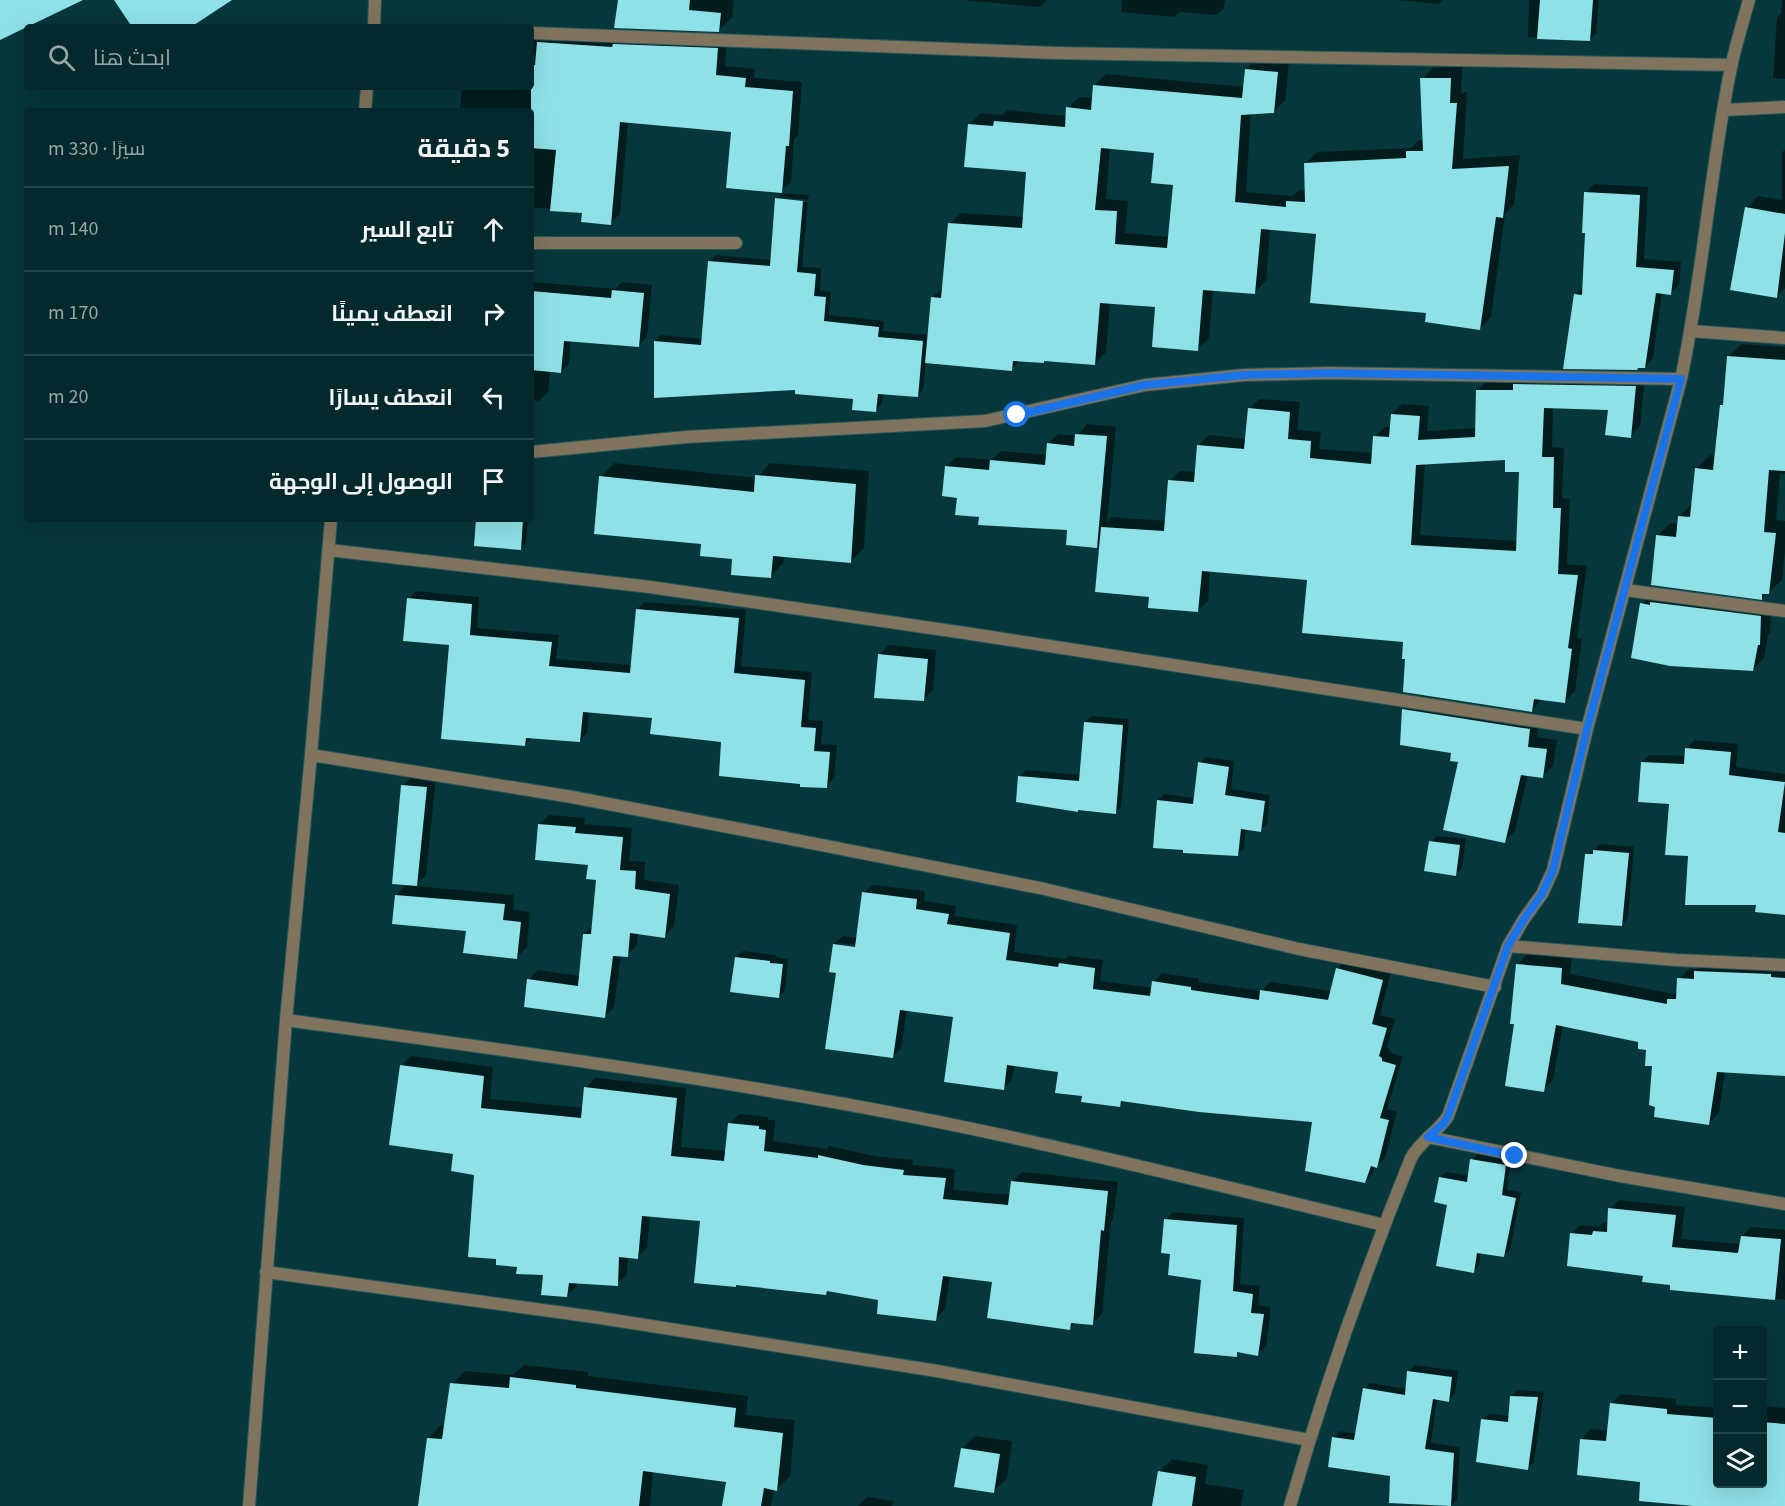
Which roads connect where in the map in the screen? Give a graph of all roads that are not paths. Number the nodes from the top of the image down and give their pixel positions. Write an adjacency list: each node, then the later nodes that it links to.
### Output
1 (375, 0): 3 (street)
2 (1749, 0): 5 (street)
3 (374, 24)
4 (534, 33): 5 (street)
5 (1732, 65): 9 (street)
6 (367, 90): 8 (street)
7 (1785, 107): 9 (street)
8 (365, 108)
9 (1724, 110): 12 (street)
10 (534, 243): 11 (street)
11 (736, 243)
12 (1691, 331): 13 (street); 14 (street)
13 (1785, 338)
14 (1681, 379): 15 (street); 18 (street)
15 (534, 452)
16 (331, 522): 17 (street)
17 (329, 550): 20 (street); 21 (street)
18 (1625, 590): 19 (street); 20 (street)
19 (1785, 611)
20 (1587, 729): 22 (street)
21 (311, 755): 24 (street); 25 (street)
22 (1508, 946): 23 (street); 24 (street)
23 (1785, 965)
24 (1496, 987): 26 (street)
25 (286, 1020): 28 (street); 29 (street)
26 (1428, 1137): 27 (street); 28 (street)
27 (1785, 1204)
28 (1384, 1225): 30 (street)
29 (266, 1272): 30 (street); 31 (street)
30 (1309, 1440): 32 (street)
31 (249, 1506)
32 (1290, 1506)

